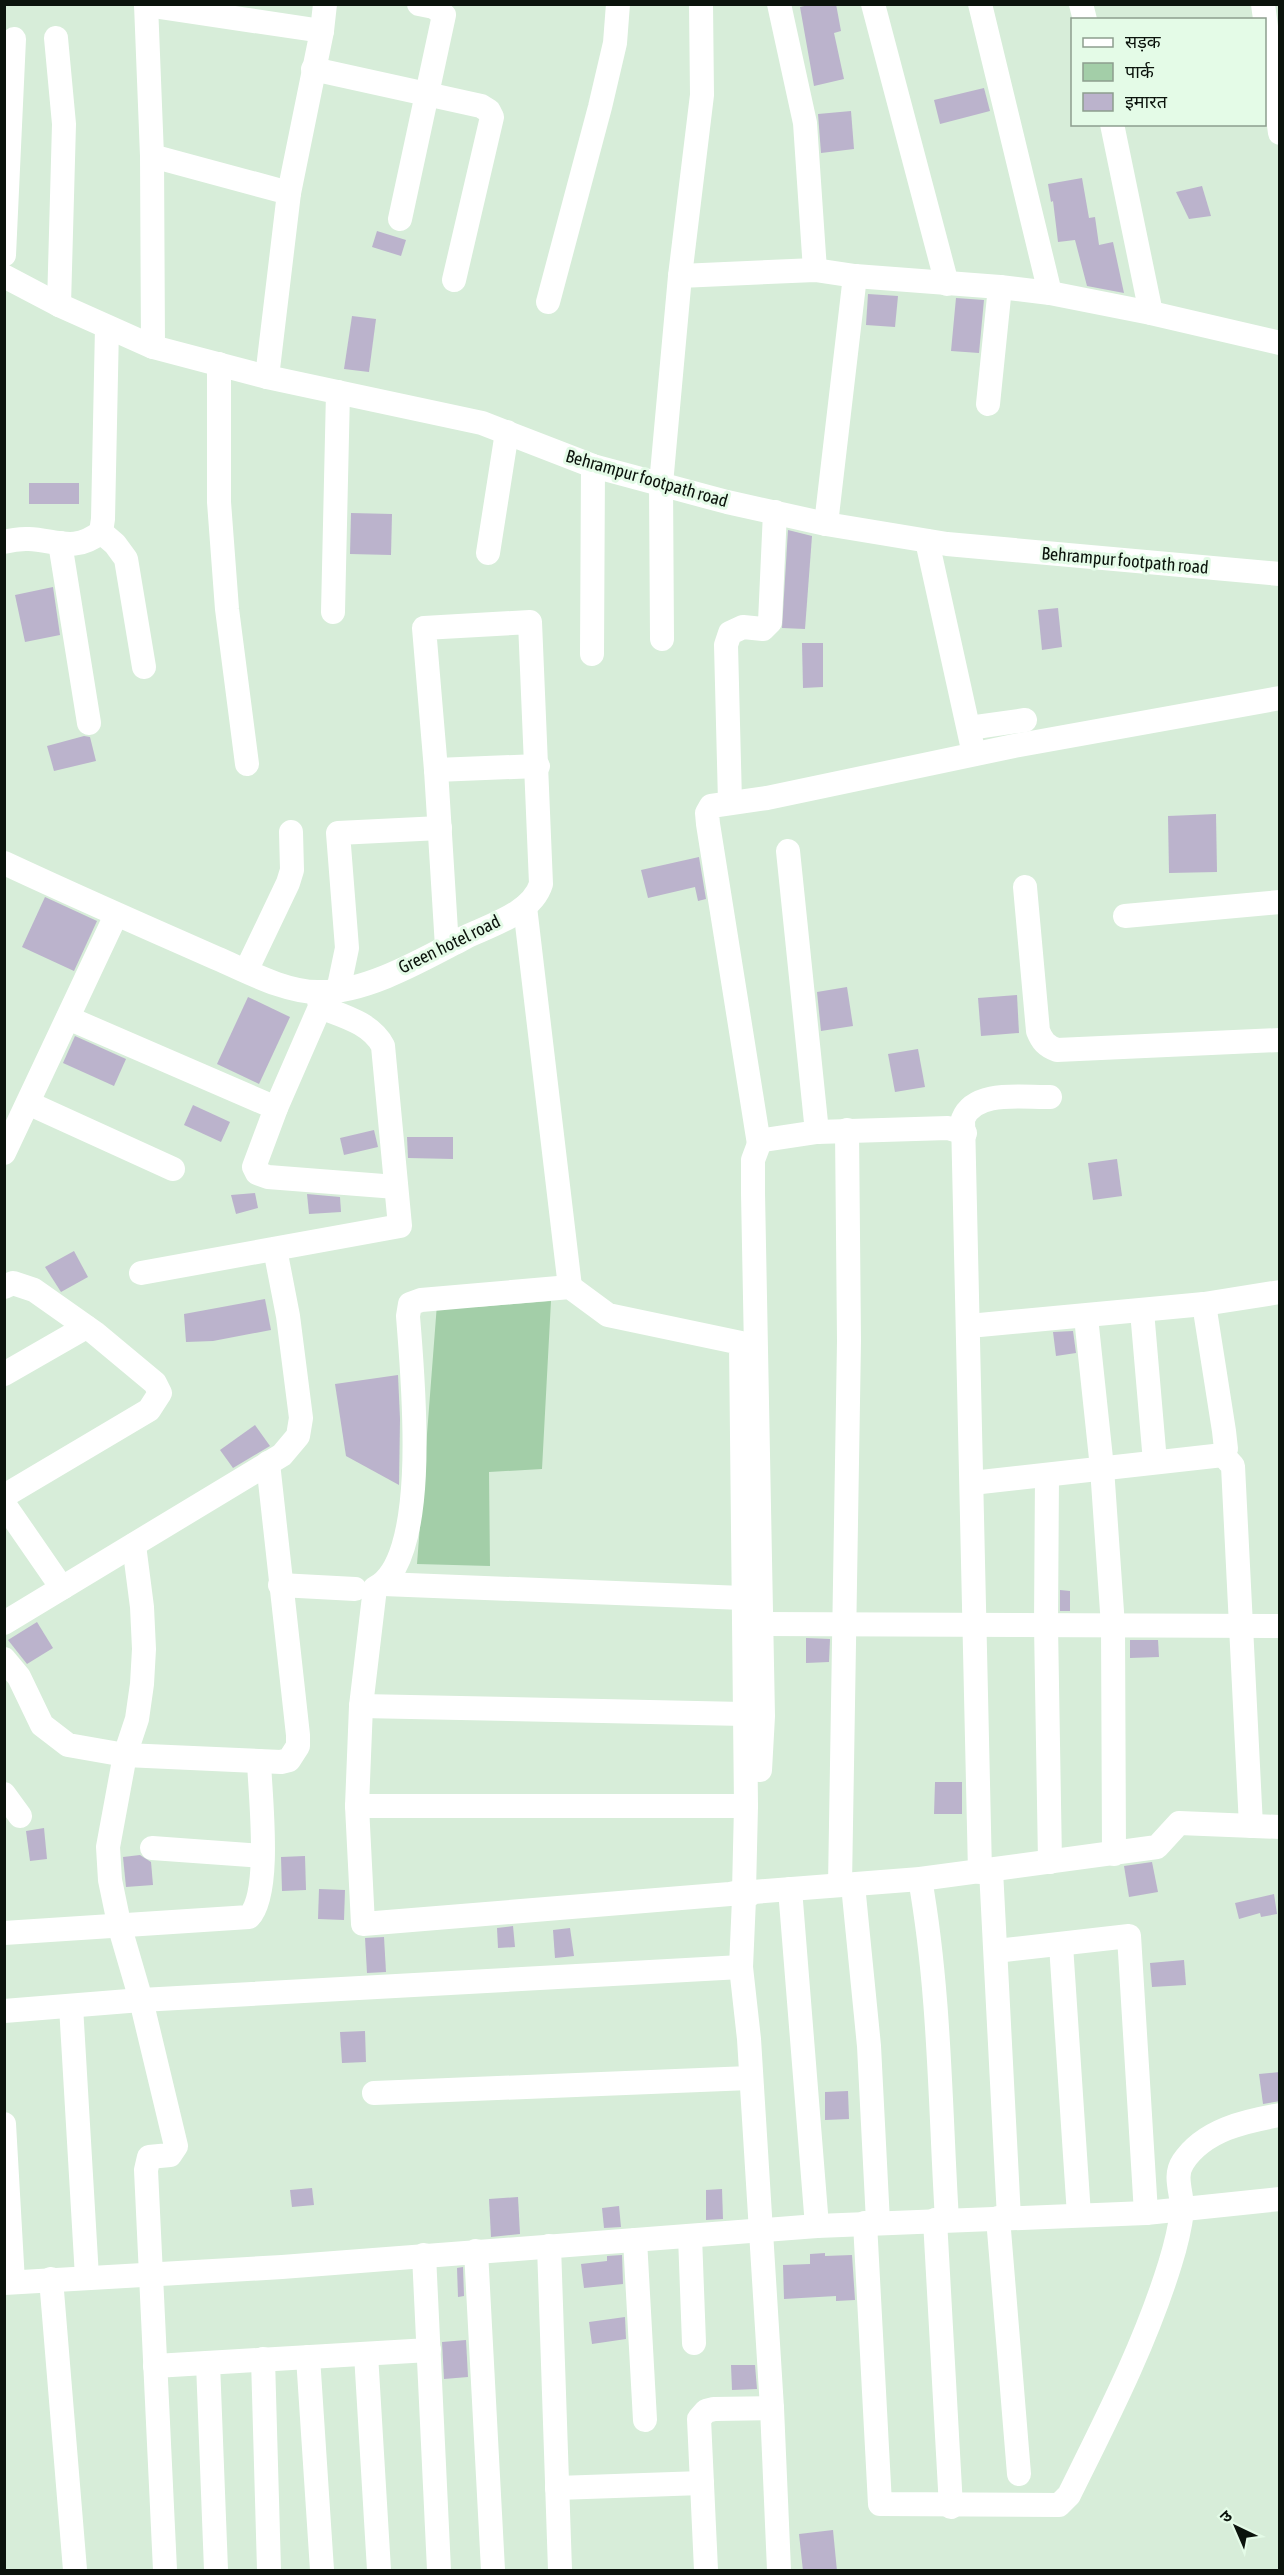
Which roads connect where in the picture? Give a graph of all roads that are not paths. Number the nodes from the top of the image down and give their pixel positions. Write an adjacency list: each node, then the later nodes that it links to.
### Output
1 (325, 4): 10 (street)
2 (419, 4): 14 (street)
3 (618, 4): 29 (street)
4 (701, 4): 23 (street)
5 (779, 4): 21 (street)
6 (873, 4): 26 (street)
7 (980, 4): 28 (street)
8 (146, 5): 10 (street); 17 (street)
9 (1266, 27): 16 (street)
10 (322, 31): 13 (street)
11 (56, 38): 30 (street)
12 (14, 39): 20 (street)
13 (313, 69): 14 (street); 18 (street)
14 (426, 95): 19 (street); 25 (street)
15 (1112, 126): 31 (street)
16 (1280, 133)
17 (152, 156): 18 (street); 34 (street)
18 (289, 193): 36 (street)
19 (400, 219)
20 (4, 255)
21 (816, 270): 23 (street); 24 (street)
22 (4, 276): 30 (street, Behrampur footpath road)
23 (680, 276): 41 (street)
24 (855, 276): 26 (street); 43 (street)
25 (454, 280)
26 (947, 284): 27 (street)
27 (1000, 287): 28 (street); 38 (street)
28 (1050, 293): 31 (street)
29 (548, 302)
30 (59, 305): 32 (street, Behrampur footpath road)
31 (1150, 313): 33 (street)
32 (107, 327): 34 (street, Behrampur footpath road); 44 (street)
33 (1280, 343)
34 (153, 347): 35 (street, Behrampur footpath road)
35 (219, 364): 36 (street, Behrampur footpath road); 59 (street)
36 (267, 376): 37 (street, Behrampur footpath road)
37 (338, 392): 39 (street, Behrampur footpath road); 50 (street)
38 (987, 404)
39 (507, 432): 40 (street, Behrampur footpath road); 48 (street)
40 (593, 466): 41 (street, Behrampur footpath road); 52 (street)
41 (661, 484): 42 (street, Behrampur footpath road); 51 (street)
42 (775, 512): 43 (street, Behrampur footpath road); 62 (street)
43 (826, 524): 45 (street, Behrampur footpath road)
44 (101, 532): 47 (street); 53 (street)
45 (927, 541): 49 (street, Behrampur footpath road); 57 (street)
46 (4, 542): 47 (street)
47 (60, 543): 56 (street)
48 (488, 553)
49 (1280, 574)
50 (333, 612)
51 (662, 639)
52 (592, 654)
53 (144, 667)
54 (1280, 698): 58 (street)
55 (1025, 720): 57 (street)
56 (89, 723)
57 (969, 728): 58 (street)
58 (975, 754): 62 (street)
59 (247, 764)
60 (538, 766): 61 (street); 61 (street); 69 (street)
61 (436, 770): 63 (street)
62 (730, 802): 83 (street)
63 (440, 828): 72 (street); 74 (street)
64 (291, 832): 73 (street)
65 (788, 851): 81 (street)
66 (4, 863): 70 (street, Green hotel road)
67 (1025, 887): 76 (street)
68 (1280, 902): 71 (street)
69 (525, 907): 72 (street, Green hotel road); 90 (street)
70 (116, 915): 73 (street, Green hotel road); 75 (street)
71 (1125, 916)
72 (447, 947): 74 (street, Green hotel road)
73 (246, 970): 74 (street, Green hotel road)
74 (325, 997): 79 (street); 86 (street)
75 (68, 1018): 78 (street); 79 (street)
76 (1280, 1040)
77 (1050, 1097): 82 (street)
78 (28, 1103): 84 (street); 85 (street)
79 (276, 1108): 86 (street)
80 (847, 1130): 81 (street); 82 (street); 114 (street)
81 (817, 1132): 83 (street)
82 (965, 1133): 95 (street)
83 (759, 1144): 113 (street)
84 (4, 1153)
85 (172, 1169)
86 (396, 1187): 87 (street)
87 (275, 1249): 88 (street); 100 (street)
88 (141, 1273)
89 (4, 1287): 96 (street)
90 (570, 1287): 107 (street); 111 (street)
91 (1280, 1292): 92 (street)
92 (1204, 1304): 93 (street); 98 (street)
93 (1142, 1311): 94 (street); 99 (street)
94 (1086, 1317): 95 (street); 101 (street)
95 (969, 1326): 103 (street)
96 (86, 1327): 97 (street); 104 (street)
97 (4, 1374)
98 (1223, 1455): 99 (street); 118 (street)
99 (1155, 1462): 101 (street)
100 (268, 1463): 106 (street); 108 (street)
101 (1102, 1468): 102 (street); 117 (street)
102 (1047, 1475): 103 (street); 116 (street)
103 (972, 1483): 115 (street)
104 (4, 1497)
105 (4, 1504): 109 (street)
106 (134, 1545): 109 (street); 123 (street)
107 (383, 1584): 111 (street); 121 (street)
108 (280, 1585): 110 (street); 124 (street)
109 (62, 1588): 112 (street)
110 (356, 1589)
111 (744, 1598): 122 (street)
112 (4, 1623)
113 (762, 1624): 114 (street); 139 (street)
114 (845, 1624): 115 (street); 137 (street)
115 (975, 1625): 116 (street); 135 (street)
116 (1046, 1625): 117 (street); 134 (street)
117 (1113, 1626): 118 (street); 132 (street)
118 (1240, 1626): 119 (street); 129 (street)
119 (1280, 1626)
120 (4, 1659): 123 (street)
121 (360, 1706): 122 (street); 126 (street)
122 (744, 1714): 127 (street)
123 (125, 1755): 124 (street); 140 (street)
124 (259, 1761): 133 (street)
125 (4, 1794): 128 (street)
126 (357, 1806): 127 (street); 127 (street)
127 (746, 1806)
128 (20, 1816)
129 (1251, 1826): 130 (street); 132 (street)
130 (1280, 1827)
131 (152, 1848): 133 (street)
132 (1114, 1854): 134 (street)
133 (262, 1856): 140 (street)
134 (1050, 1862): 135 (street)
135 (986, 1871): 136 (street); 143 (street)
136 (920, 1879): 137 (street); 157 (street)
137 (847, 1885): 138 (street); 158 (street)
138 (790, 1888): 139 (street); 159 (street)
139 (753, 1892): 144 (street)
140 (120, 1928): 141 (street); 145 (street)
141 (4, 1933)
142 (1060, 1946): 143 (street); 154 (street); 155 (street)
143 (996, 1951): 156 (street)
144 (741, 1967): 145 (street); 148 (street)
145 (141, 2000): 146 (street); 166 (street)
146 (71, 2006): 147 (street); 167 (street)
147 (4, 2011)
148 (750, 2078): 149 (street); 160 (street)
149 (374, 2093)
150 (1280, 2115): 153 (street)
151 (4, 2124): 169 (street)
152 (1280, 2199): 153 (street)
153 (1182, 2210): 154 (street); 182 (street)
154 (1146, 2213): 155 (street)
155 (1079, 2216): 156 (street)
156 (1004, 2218): 157 (street); 179 (street)
157 (941, 2220): 158 (street); 182 (street)
158 (872, 2222): 159 (street); 182 (street)
159 (817, 2226): 160 (street)
160 (759, 2229): 161 (street); 177 (street)
161 (690, 2236): 162 (street); 170 (street)
162 (635, 2240): 163 (street); 178 (street)
163 (549, 2246): 164 (street); 181 (street)
164 (476, 2251): 165 (street); 190 (street)
165 (424, 2254): 166 (street); 171 (street)
166 (151, 2273): 167 (street); 176 (street)
167 (87, 2277): 168 (street)
168 (51, 2279): 169 (street); 183 (street)
169 (9, 2282)
170 (694, 2343)
171 (429, 2350): 172 (street); 189 (street)
172 (366, 2354): 173 (street); 188 (street)
173 (308, 2357): 174 (street); 187 (street)
174 (263, 2360): 175 (street); 186 (street)
175 (208, 2363): 176 (street); 185 (street)
176 (155, 2366): 184 (street)
177 (772, 2408): 180 (street); 193 (street)
178 (645, 2420)
179 (1019, 2475)
180 (702, 2483): 181 (street); 192 (street)
181 (557, 2488): 191 (street)
182 (951, 2507)
183 (75, 2571)
184 (165, 2571)
185 (216, 2571)
186 (269, 2571)
187 (322, 2571)
188 (379, 2571)
189 (439, 2571)
190 (493, 2571)
191 (560, 2571)
192 (706, 2571)
193 (779, 2571)

